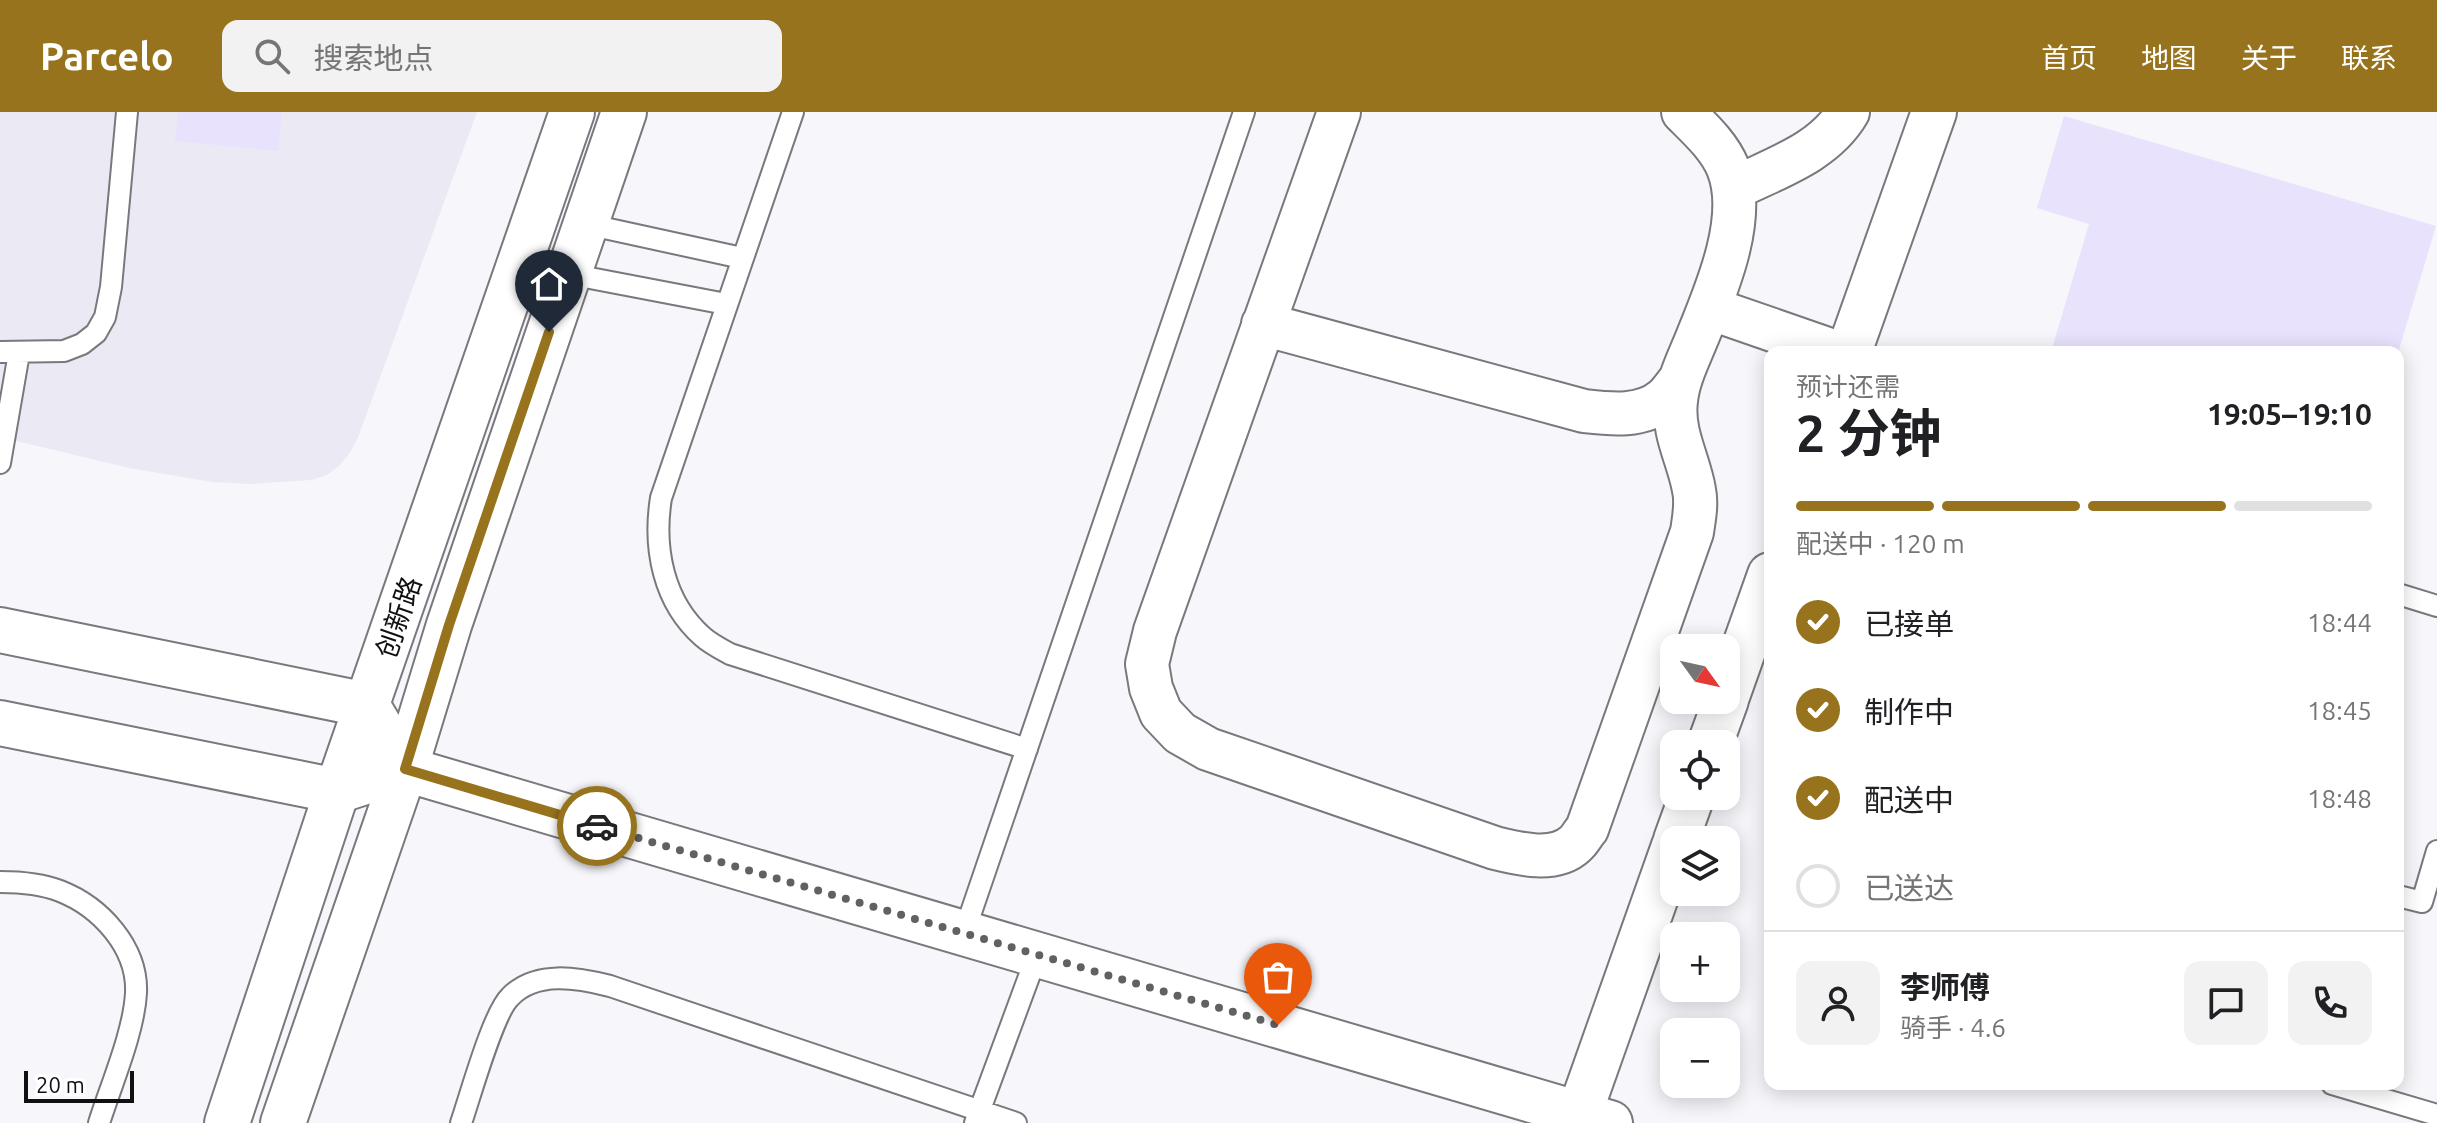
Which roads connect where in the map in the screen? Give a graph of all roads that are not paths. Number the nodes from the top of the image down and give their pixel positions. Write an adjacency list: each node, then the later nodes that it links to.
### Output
1 (127, 112): 19 (lane)
2 (572, 112): 27 (street, 创新路)
3 (624, 112): 11 (street, 创新路)
4 (793, 112): 12 (lane)
5 (1244, 112): 29 (lane)
6 (1339, 112): 16 (street)
7 (1683, 112): 10 (street)
8 (1848, 112): 10 (street)
9 (1934, 112): 18 (street)
10 (1735, 188): 15 (street)
11 (586, 224): 12 (lane); 13 (street, 创新路)
12 (742, 258): 14 (lane)
13 (569, 274): 14 (lane); 30 (street, 创新路)
14 (726, 304): 29 (lane)
15 (1709, 308): 17 (street); 20 (street)
16 (1263, 324): 20 (street); 20 (street)
17 (1819, 346)
18 (1851, 346)
19 (10, 352): 21 (lane)
20 (1680, 380)
21 (0, 463)
22 (1764, 592): 26 (street)
23 (2404, 596): 24 (lane)
24 (2437, 606)
25 (0, 630): 27 (street)
26 (1740, 660)
27 (367, 705): 30 (street); 31 (street, 创新路)
28 (0, 723): 31 (street)
29 (1027, 749): 36 (lane)
30 (405, 769): 31 (street); 36 (street); 44 (street, 创新路)
31 (337, 791): 43 (street, 创新路)
32 (2437, 851): 35 (lane)
33 (0, 882): 42 (lane)
34 (1660, 891): 41 (street)
35 (2404, 898)
36 (964, 933): 37 (street)
37 (1037, 955): 40 (lane); 41 (street)
38 (2352, 1090): 39 (lane)
39 (2437, 1115)
40 (978, 1117): 45 (lane); 46 (lane)
41 (1588, 1120)
42 (99, 1123)
43 (227, 1123)
44 (283, 1123)
45 (461, 1123)
46 (1016, 1123)

